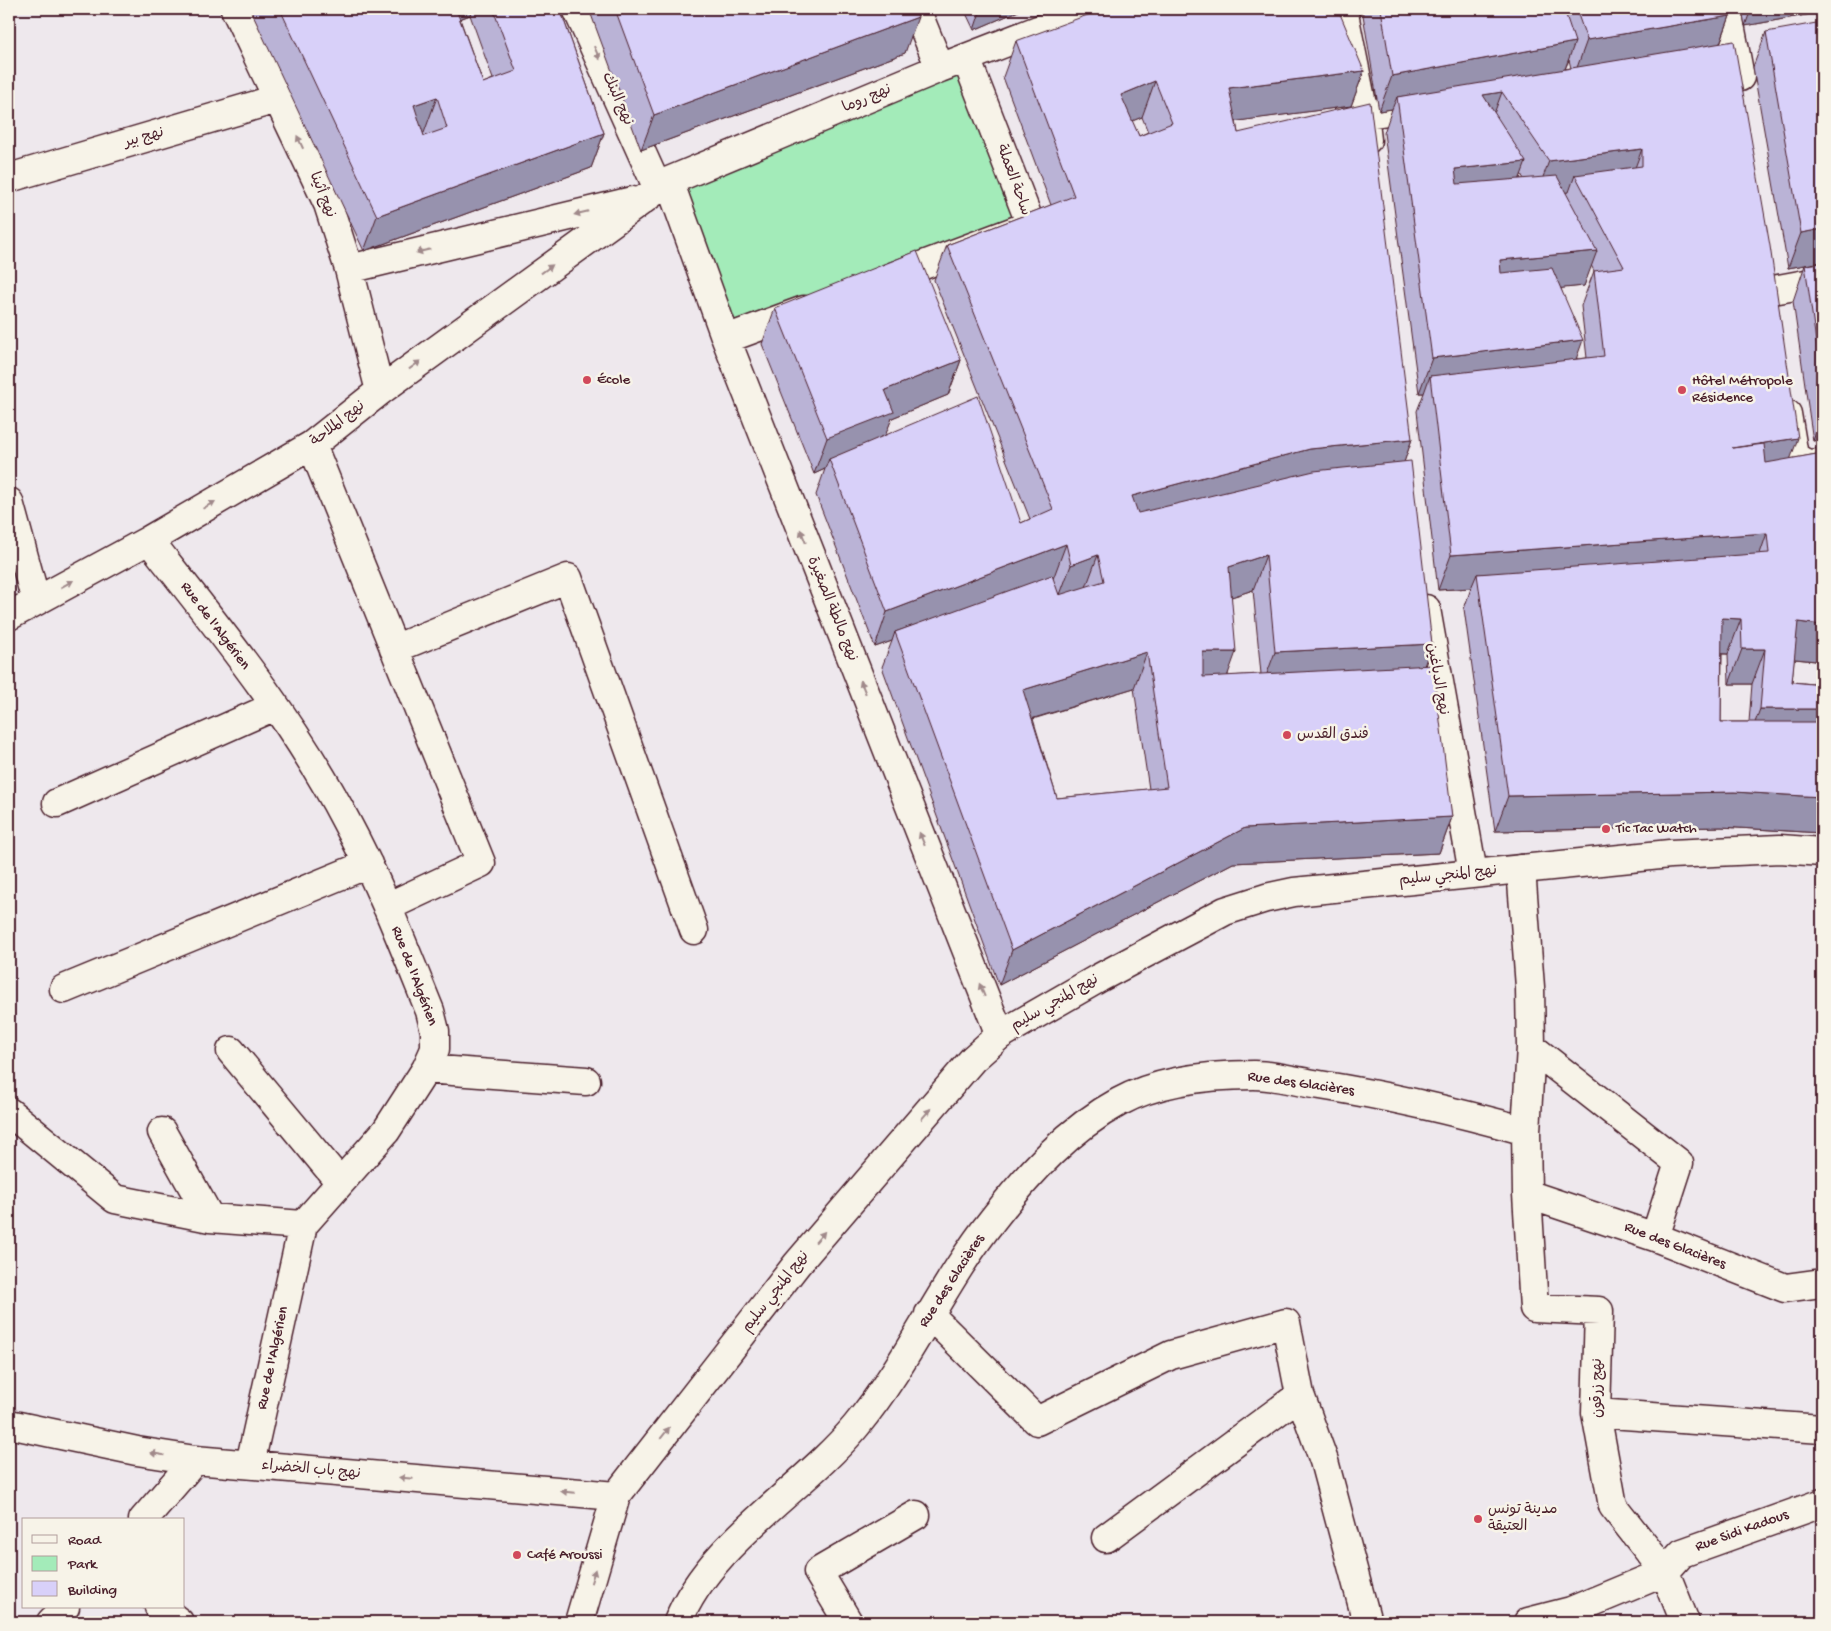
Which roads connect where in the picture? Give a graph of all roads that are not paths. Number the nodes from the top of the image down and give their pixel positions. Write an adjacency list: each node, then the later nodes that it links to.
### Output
1 (236, 9): 11 (street, نهج أثينا)
2 (577, 9): 18 (street, نهج البنك, one-way to 18)
3 (916, 9): 10 (street)
4 (1092, 9): 7 (street, نهج روما)
5 (1343, 9): 14 (street)
6 (1727, 9): 8 (street)
7 (966, 58): 10 (street, نهج روما); 22 (street, ساحة العملة)
8 (1737, 59): 9 (street); 12 (street)
9 (1707, 64)
10 (940, 68): 18 (street, نهج روما)
11 (280, 98): 17 (street, نهج بير); 20 (street, نهج أثينا, one-way to 11)
12 (1743, 98)
13 (1452, 101): 14 (street)
14 (1364, 114): 15 (street); 16 (street)
15 (1326, 121)
16 (1370, 163)
17 (9, 178)
18 (657, 189): 20 (street, one-way to 20); 26 (street, نهج مالطة الصغيرة); 27 (street, نهج الملاحة, one-way to 18)
19 (1768, 261): 23 (street)
20 (349, 269): 27 (street, نهج أثينا)
21 (1822, 281): 23 (street)
22 (866, 287)
23 (1773, 290): 25 (street)
24 (828, 301): 26 (street)
25 (1776, 318)
26 (726, 339): 46 (street, نهج مالطة الصغيرة, one-way to 26)
27 (380, 391): 29 (street, نهج الملاحة)
28 (1785, 393): 30 (street)
29 (312, 445): 32 (street, نهج الملاحة, one-way to 29); 36 (street)
30 (1822, 463)
31 (9, 502): 34 (street)
32 (148, 540): 34 (street, نهج الملاحة, one-way to 32); 37 (street, Rue de l'Algérien)
33 (1421, 583): 42 (street, نهج الدباغين)
34 (36, 601): 35 (street, نهج الملاحة)
35 (9, 616)
36 (394, 648): 43 (street); 44 (street)
37 (275, 706): 38 (street); 40 (street, Rue de l'Algérien)
38 (57, 803)
39 (1822, 852): 41 (street, نهج المنجي سليم)
40 (368, 864): 43 (street, Rue de l'Algérien); 45 (street)
41 (1521, 869): 42 (street, نهج المنجي سليم); 47 (street)
42 (1473, 873): 46 (street, نهج المنجي سليم)
43 (387, 907): 49 (street, Rue de l'Algérien)
44 (694, 930)
45 (64, 989)
46 (1000, 1035): 67 (street, نهج المنجي سليم, one-way to 46)
47 (1531, 1046): 53 (street); 58 (street)
48 (231, 1051): 54 (street)
49 (426, 1069): 50 (street); 54 (street, Rue de l'Algérien)
50 (586, 1080)
51 (9, 1112): 56 (street)
52 (162, 1132): 56 (street)
53 (1526, 1132): 55 (street); 60 (street, Rue des Glacières)
54 (340, 1181): 57 (street, Rue de l'Algérien)
55 (1527, 1194): 58 (street, Rue des Glacières); 62 (street, نهج زرقون)
56 (210, 1218): 57 (street)
57 (302, 1225): 66 (street, Rue de l'Algérien)
58 (1655, 1237): 59 (street, Rue des Glacières)
59 (1822, 1283)
60 (929, 1314): 61 (street); 78 (street, Rue des Glacières)
61 (1300, 1395): 71 (street); 80 (street)
62 (1596, 1413): 64 (street); 72 (street, نهج زرقون)
63 (9, 1424): 65 (street, نهج باب الخضراء, one-way to 63)
64 (1822, 1429)
65 (195, 1460): 66 (street, نهج باب الخضراء); 70 (street)
66 (250, 1464): 67 (street, نهج باب الخضراء, one-way to 66)
67 (616, 1496): 77 (street, نهج المنجي سليم, one-way to 67)
68 (1822, 1503): 72 (street, Rue Sidi Kadous)
69 (916, 1515): 79 (street)
70 (145, 1518)
71 (1106, 1538)
72 (1665, 1572): 81 (street, Rue Sidi Kadous); 82 (street, نهج زرقون)
73 (64, 1608): 75 (street)
74 (160, 1608): 76 (street)
75 (51, 1622)
76 (178, 1622)
77 (579, 1622)
78 (678, 1622)
79 (848, 1622)
80 (1367, 1622)
81 (1528, 1622)
82 (1685, 1622)

